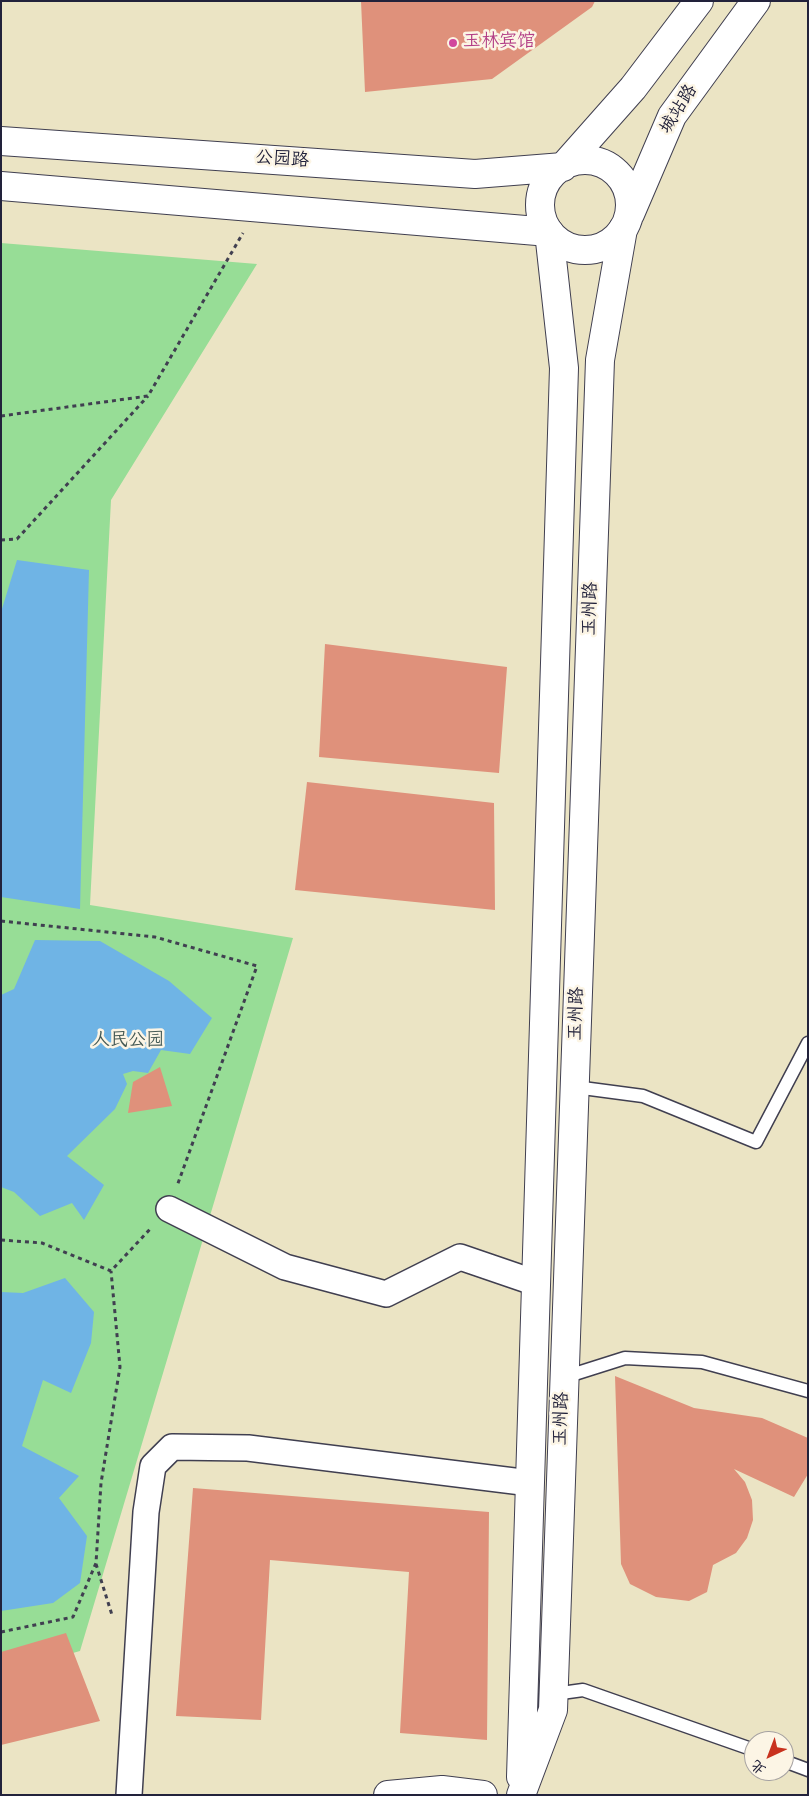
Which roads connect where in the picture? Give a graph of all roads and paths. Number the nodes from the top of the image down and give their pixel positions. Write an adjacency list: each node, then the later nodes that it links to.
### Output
1 (699, 1): 4 (main road)
2 (756, 1): 7 (main road, 城站路)
3 (1, 141): 4 (main road, 公园路)
4 (562, 167): 7 (main road); 8 (main road)
5 (1, 186): 6 (main road)
6 (259, 207): 8 (main road); 9 (path)
7 (623, 229): 8 (main road); 14 (main road, 玉州路)
8 (549, 232): 18 (main road, 玉州路)
9 (148, 396): 10 (path); 11 (path)
10 (1, 416)
11 (1, 540)
12 (1, 921): 15 (path)
13 (808, 1044): 14 (lane)
14 (575, 1087): 19 (main road, 玉州路)
15 (169, 1209): 17 (path); 18 (street)
16 (1, 1240): 17 (path)
17 (111, 1270): 22 (path)
18 (536, 1283): 21 (main road, 玉州路)
19 (565, 1378): 20 (lane); 23 (main road, 玉州路)
20 (808, 1391)
21 (530, 1483): 27 (street); 30 (main road, 玉州路)
22 (1, 1632)
23 (554, 1694): 24 (lane); 30 (main road, 玉州路)
24 (744, 1746)
25 (794, 1765): 26 (lane)
26 (808, 1770)
27 (129, 1795)
28 (388, 1795): 29 (main road)
29 (483, 1795)
30 (521, 1795)

